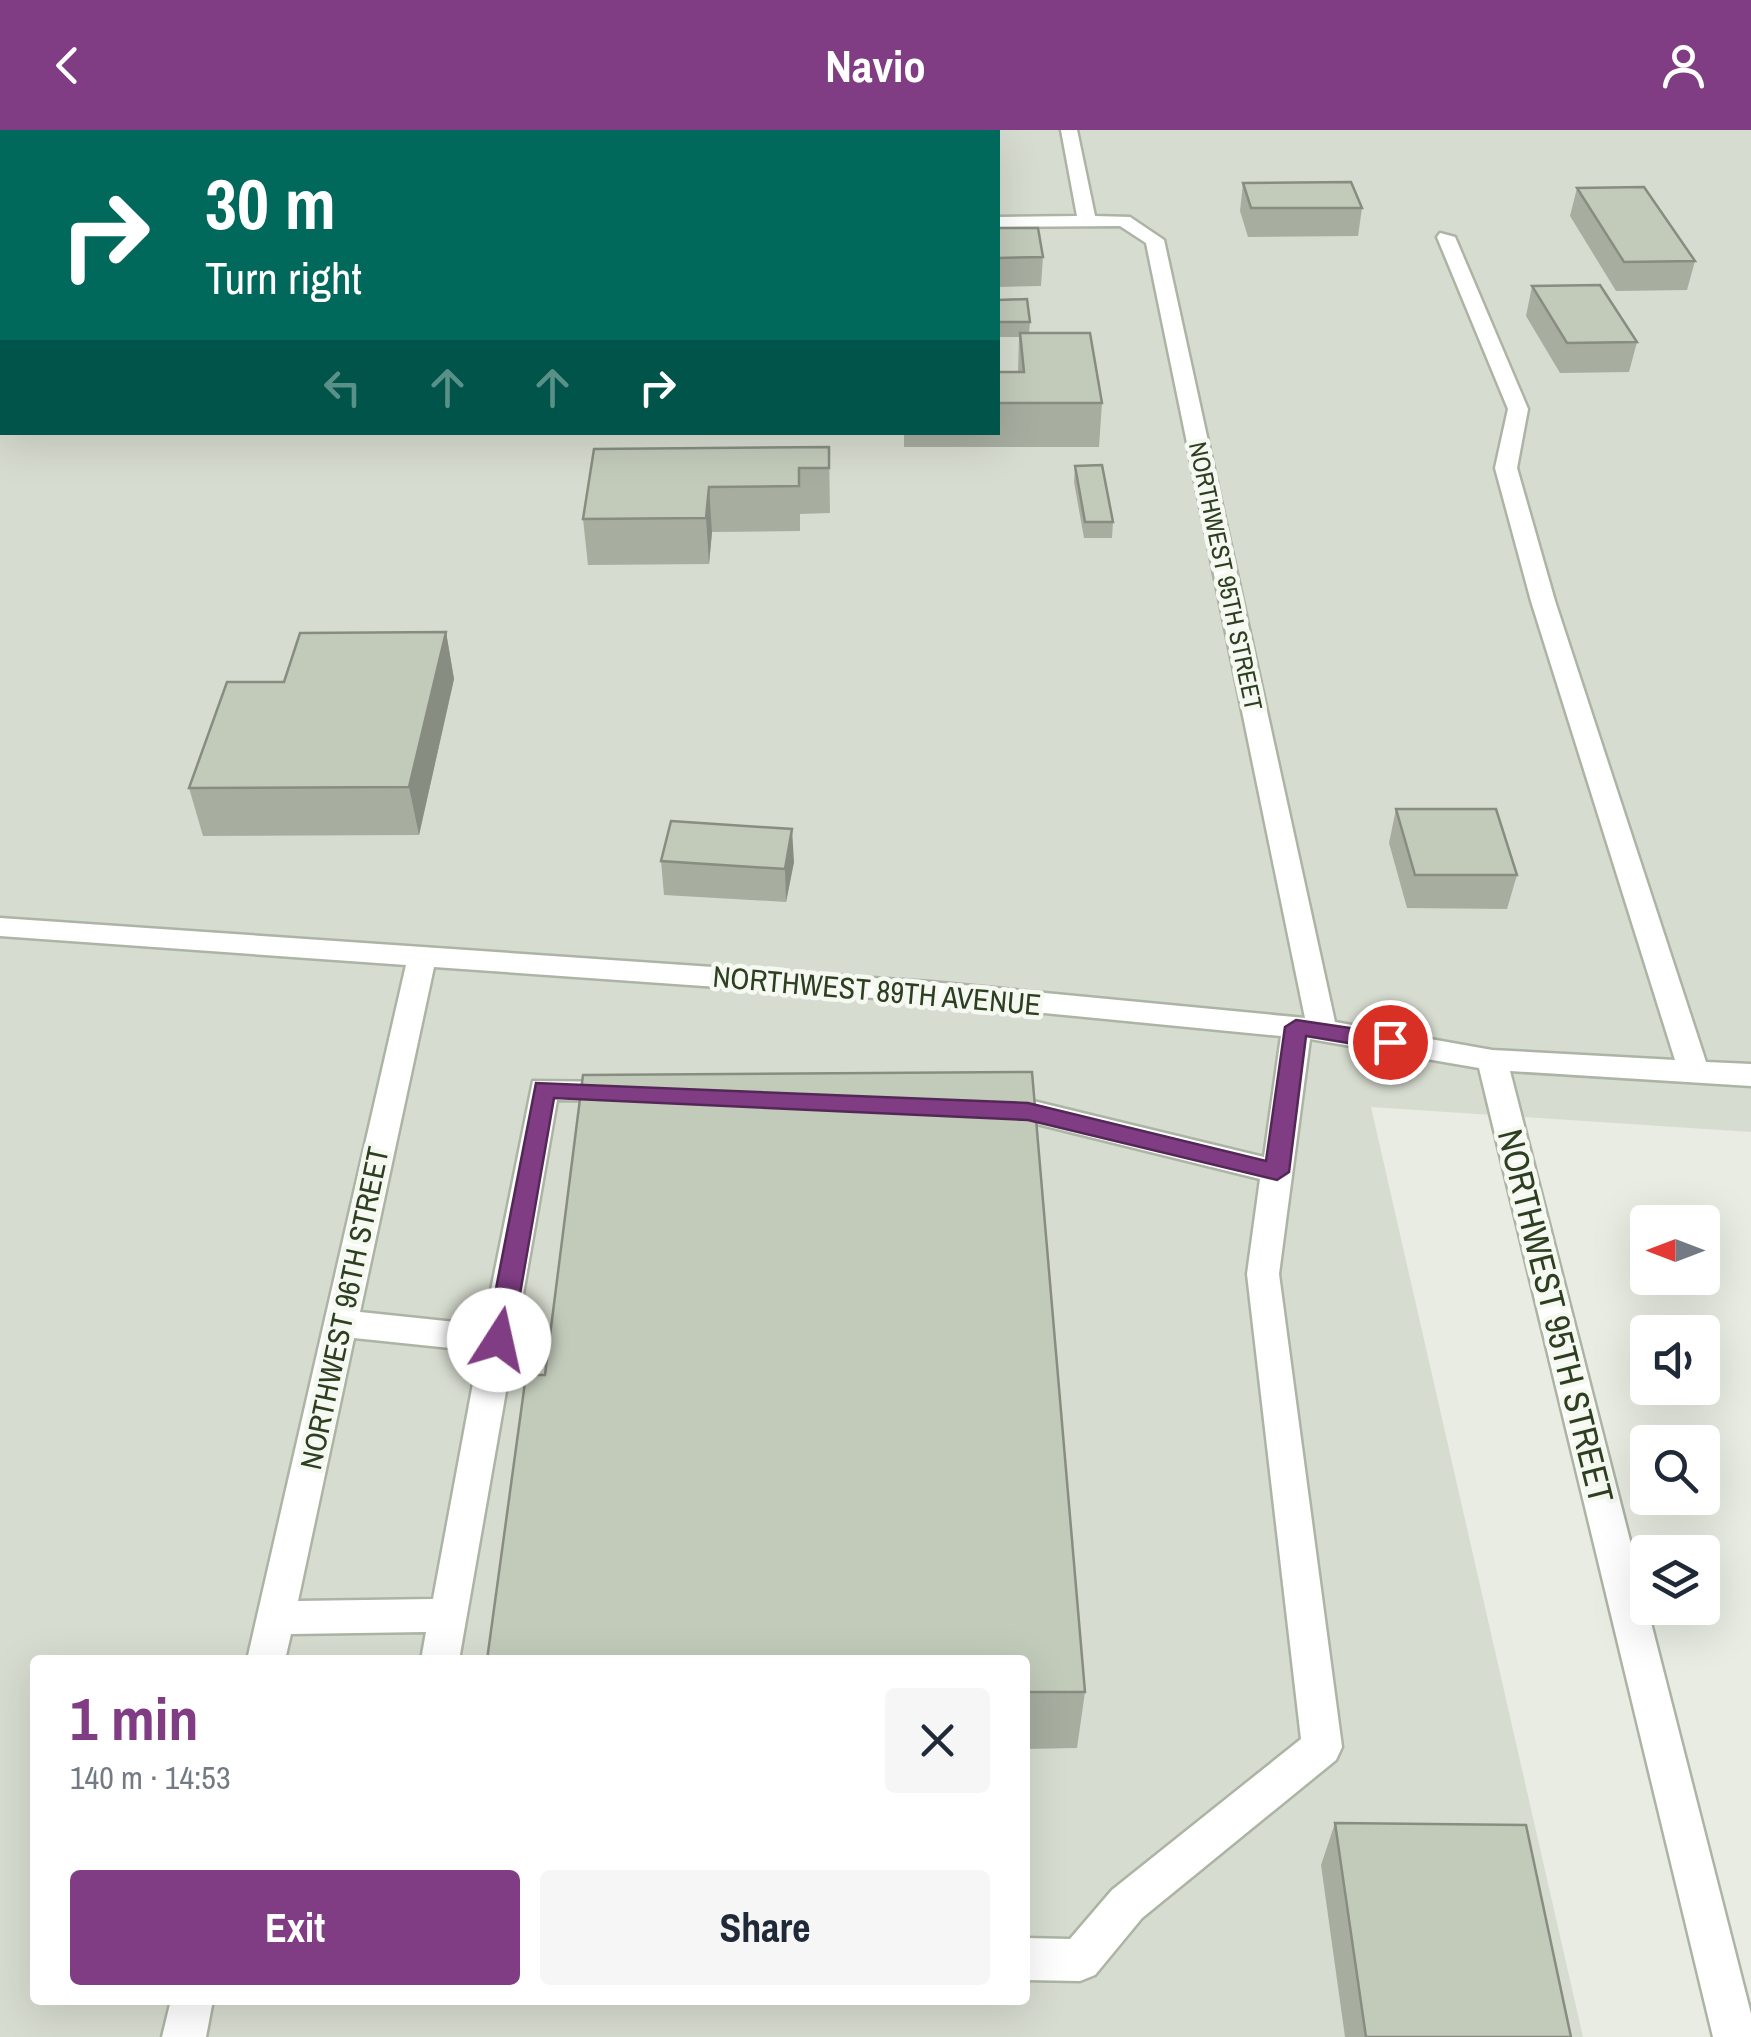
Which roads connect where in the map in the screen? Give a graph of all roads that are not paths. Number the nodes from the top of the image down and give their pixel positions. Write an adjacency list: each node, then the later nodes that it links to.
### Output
1 (1069, 130): 2 (street)
2 (1087, 221): 3 (street); 7 (street, NORTHWEST 95TH STREET)
3 (1000, 222)
4 (1446, 238): 9 (street)
5 (0, 927): 6 (street, NORTHWEST 89TH AVENUE)
6 (422, 956): 7 (street, NORTHWEST 89TH AVENUE); 14 (street, NORTHWEST 96TH STREET)
7 (1309, 1028): 8 (street, NORTHWEST 89TH AVENUE); 13 (street, NORTHWEST 95TH STREET)
8 (1492, 1060): 9 (street, NORTHWEST 89TH AVENUE); 23 (street, NORTHWEST 95TH STREET)
9 (1694, 1072): 10 (street, NORTHWEST 89TH AVENUE)
10 (1751, 1075)
11 (660, 1094): 15 (street)
12 (970, 1109): 13 (street)
13 (1277, 1172): 20 (street, NORTHWEST 95TH STREET)
14 (341, 1323): 15 (street); 17 (street, NORTHWEST 96TH STREET)
15 (499, 1340): 16 (street)
16 (448, 1614): 17 (street); 19 (street)
17 (276, 1618): 18 (street, NORTHWEST 96TH STREET)
18 (267, 1655)
19 (441, 1655)
20 (1030, 1959)
21 (191, 2005): 22 (street)
22 (184, 2037)
23 (1734, 2037)

